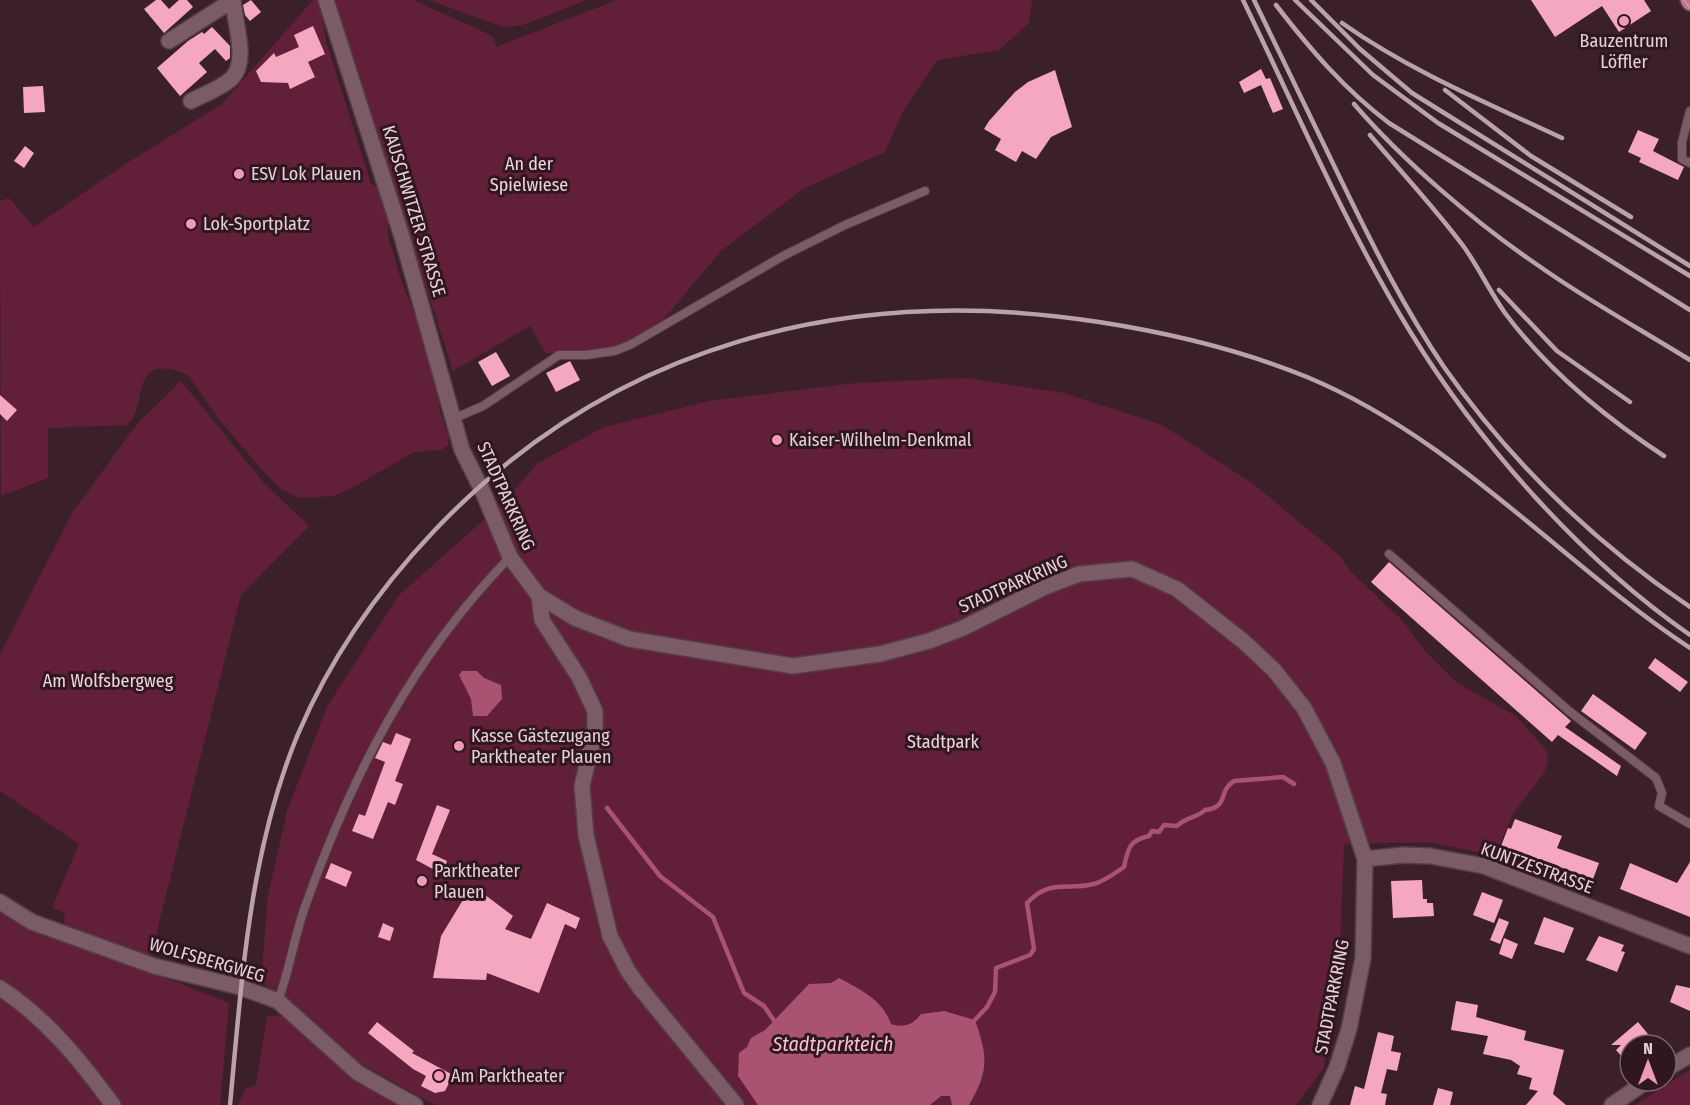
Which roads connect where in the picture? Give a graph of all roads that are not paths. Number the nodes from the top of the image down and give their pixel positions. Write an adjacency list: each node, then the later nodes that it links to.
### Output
1 (233, 0): 3 (street); 4 (street)
2 (326, 0): 8 (street, KAUSCHWITZER STRASSE)
3 (169, 40)
4 (191, 102)
5 (1690, 111): 6 (lane)
6 (1690, 163)
7 (925, 191): 8 (lane)
8 (455, 418): 9 (street, KAUSCHWITZER STRASSE)
9 (459, 436): 11 (street, STADTPARKRING)
10 (1389, 554): 13 (lane)
11 (510, 557): 12 (street, STADTPARKRING); 18 (lane)
12 (539, 596): 14 (street, STADTPARKRING); 22 (street)
13 (1690, 824)
14 (1365, 859): 16 (street, KUNTZESTRASSE); 23 (street, STADTPARKRING)
15 (0, 902): 18 (street, WOLFSBERGWEG)
16 (1690, 946)
17 (0, 988): 20 (street)
18 (278, 1001): 21 (street, WOLFSBERGWEG)
19 (1630, 1093): 24 (street)
20 (112, 1105)
21 (415, 1105)
22 (736, 1105)
23 (1320, 1105)
24 (1612, 1105)

